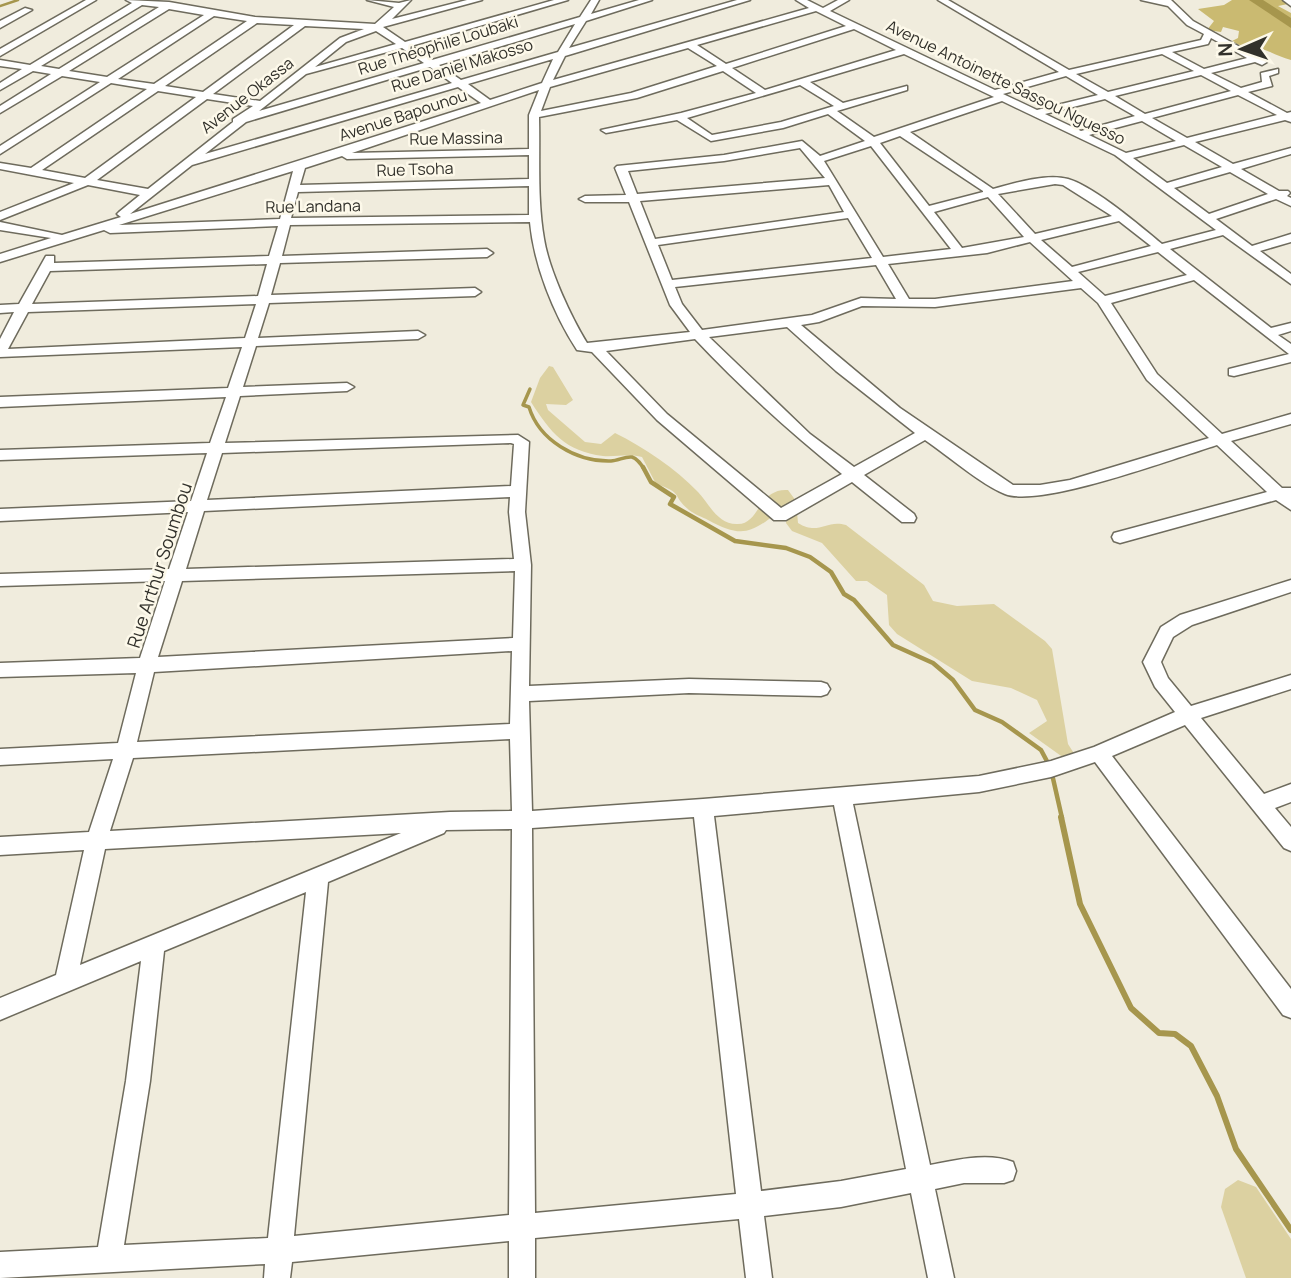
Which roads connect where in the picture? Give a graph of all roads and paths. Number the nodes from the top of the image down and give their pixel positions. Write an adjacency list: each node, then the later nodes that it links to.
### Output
1 (92, 0): 37 (street)
2 (130, 0): 15 (street)
3 (194, 0): 20 (street)
4 (370, 0): 17 (street)
5 (478, 0): 29 (street)
6 (564, 0): 32 (street)
7 (595, 0): 24 (street)
8 (616, 0): 19 (street)
9 (648, 0): 19 (street, Rue Théophile Loubaki)
10 (746, 0): 25 (street, Rue Daniel Makosso)
11 (800, 0): 22 (street, Avenue Antoinette Sassou Nguesso)
12 (845, 0): 22 (street, Avenue Bapounou)
13 (942, 0): 45 (street)
14 (1145, 0): 16 (street)
15 (142, 2): 18 (street); 42 (street)
16 (1168, 2): 31 (street)
17 (404, 3): 29 (street, Avenue Okassa)
18 (169, 5): 20 (street); 43 (street)
19 (627, 6): 24 (street, Rue Théophile Loubaki); 25 (street)
20 (184, 7): 23 (street)
21 (27, 10): 28 (street)
22 (821, 10): 30 (street, Avenue Antoinette Sassou Nguesso); 33 (street, Avenue Bapounou)
23 (211, 14): 26 (street); 47 (street)
24 (584, 17): 35 (street); 39 (street, Rue Théophile Loubaki)
25 (650, 19): 35 (street, Rue Daniel Makosso)
26 (255, 20): 27 (street); 52 (street)
27 (303, 23): 29 (street); 56 (street)
28 (0, 24)
29 (379, 25): 32 (street); 46 (street, Avenue Okassa)
30 (855, 26): 34 (street, Avenue Antoinette Sassou Nguesso); 41 (street)
31 (1209, 33): 36 (street); 38 (street)
32 (404, 44): 39 (street); 46 (street)
33 (689, 44): 41 (street); 50 (street, Avenue Bapounou)
34 (906, 50): 49 (street); 57 (street, Avenue Antoinette Sassou Nguesso)
35 (564, 51): 48 (street, Rue Daniel Makosso); 50 (street)
36 (1163, 51): 44 (street); 45 (street)
37 (0, 53)
38 (1255, 59): 44 (street); 55 (street)
39 (432, 62): 48 (street); 69 (street, Rue Théophile Loubaki)
40 (0, 63): 42 (street)
41 (725, 67): 54 (street); 65 (street)
42 (31, 68): 43 (street); 51 (street)
43 (60, 72): 47 (street); 62 (street)
44 (1203, 72): 55 (street); 58 (street)
45 (1068, 73): 57 (street); 58 (street)
46 (298, 74): 59 (street, Avenue Okassa)
47 (108, 79): 52 (street); 75 (street)
48 (459, 82): 60 (street); 81 (street, Rue Daniel Makosso)
49 (802, 82): 54 (street); 61 (street)
50 (545, 85): 60 (street, Avenue Bapounou); 65 (street)
51 (0, 87)
52 (157, 87): 56 (street); 85 (street)
53 (903, 88): 61 (street)
54 (762, 92): 66 (street)
55 (1239, 92): 67 (street); 68 (street)
56 (207, 95): 59 (street); 86 (street)
57 (999, 95): 64 (street, Avenue Antoinette Sassou Nguesso); 71 (street)
58 (1107, 95): 64 (street); 67 (street)
59 (260, 104): 69 (street, Avenue Okassa)
60 (491, 104): 78 (street, Avenue Bapounou)
61 (844, 108): 63 (street)
62 (0, 110)
63 (830, 111): 66 (street); 73 (street)
64 (1036, 113): 72 (street, Avenue Antoinette Sassou Nguesso)
65 (534, 115): 77 (street)
66 (677, 116): 70 (street)
67 (1146, 117): 72 (street); 74 (street)
68 (1289, 117): 74 (street)
69 (237, 121): 81 (street, Avenue Okassa)
70 (606, 130)
71 (902, 132): 73 (street); 93 (street)
72 (1080, 134): 79 (street, Avenue Antoinette Sassou Nguesso)
73 (874, 142): 80 (street); 98 (street)
74 (1187, 142): 79 (street); 84 (street)
75 (0, 151)
76 (1291, 151): 84 (street)
77 (535, 152): 78 (street, Rue Massina); 88 (street)
78 (337, 154): 82 (street, Avenue Bapounou)
79 (1122, 155): 89 (street, Avenue Antoinette Sassou Nguesso)
80 (818, 160): 87 (street); 95 (street)
81 (187, 163): 92 (street, Avenue Okassa)
82 (300, 164): 90 (street, Rue Arthur Soumbou); 104 (street, Avenue Bapounou)
83 (0, 166): 85 (street)
84 (1234, 169): 89 (street); 94 (street)
85 (34, 171): 86 (street)
86 (88, 181): 92 (street); 100 (street)
87 (832, 181): 95 (street); 99 (street)
88 (536, 182): 90 (street, Rue Tsoha); 102 (street)
89 (1166, 187): 103 (street, Avenue Antoinette Sassou Nguesso)
90 (294, 189): 105 (street, Rue Arthur Soumbou)
91 (1291, 191): 94 (street)
92 (150, 192): 104 (street, Avenue Okassa)
93 (989, 192): 98 (street); 101 (street); 111 (street)
94 (1278, 195): 97 (street); 103 (street)
95 (632, 198): 96 (street); 112 (street)
96 (584, 199)
97 (1291, 203)
98 (927, 210): 115 (street)
99 (852, 214): 112 (street); 119 (street)
100 (0, 216)
101 (1121, 217): 111 (street); 113 (street)
102 (535, 218): 105 (street, Rue Landana); 138 (street)
103 (1208, 218): 108 (street, Avenue Antoinette Sassou Nguesso)
104 (111, 222): 107 (street, Avenue Bapounou)
105 (285, 222): 107 (street, Rue Landana); 118 (street, Rue Arthur Soumbou)
106 (0, 226): 109 (street)
107 (92, 229): 109 (street, Avenue Bapounou)
108 (1226, 232): 113 (street); 114 (street, Avenue Antoinette Sassou Nguesso)
109 (61, 237): 117 (street, Avenue Bapounou); 120 (street)
110 (1291, 238): 114 (street)
111 (1034, 239): 115 (street); 121 (street)
112 (650, 243): 124 (street)
113 (1160, 248): 121 (street); 122 (street)
114 (1250, 250): 123 (street, Avenue Antoinette Sassou Nguesso)
115 (959, 252): 119 (street)
116 (487, 253): 118 (street)
117 (0, 258)
118 (274, 259): 120 (street); 127 (street, Rue Arthur Soumbou)
119 (880, 259): 124 (street); 129 (street)
120 (46, 267): 130 (street)
121 (1069, 271): 125 (street)
122 (1196, 276): 128 (street); 134 (street)
123 (1291, 280)
124 (667, 284): 135 (street)
125 (1082, 284): 128 (street); 129 (street)
126 (475, 292): 127 (street)
127 (264, 299): 130 (street); 137 (street, Rue Arthur Soumbou)
128 (1103, 301): 148 (street)
129 (905, 303): 132 (street)
130 (24, 308): 131 (street); 140 (street)
131 (0, 309)
132 (790, 323): 135 (street); 147 (street)
133 (1291, 327): 134 (street)
134 (1269, 333): 139 (street)
135 (698, 334): 138 (street); 151 (street)
136 (418, 335): 137 (street)
137 (250, 343): 140 (street); 144 (street, Rue Arthur Soumbou)
138 (589, 347): 151 (street)
139 (1291, 351)
140 (0, 352)
141 (1291, 358): 142 (street)
142 (1234, 372)
143 (347, 387): 144 (street)
144 (235, 391): 145 (street); 149 (street, Rue Arthur Soumbou)
145 (0, 402)
146 (1291, 419): 148 (street)
147 (926, 432): 148 (street); 151 (street)
148 (1220, 441): 153 (street)
149 (218, 447): 150 (street); 152 (street); 154 (street, Rue Arthur Soumbou)
150 (0, 455)
151 (853, 473): 156 (street)
152 (519, 491): 154 (street); 158 (street)
153 (1287, 497): 157 (street)
154 (199, 508): 155 (street); 159 (street, Rue Arthur Soumbou)
155 (0, 515)
156 (908, 518)
157 (1120, 537)
158 (523, 565): 159 (street); 162 (street)
159 (177, 573): 160 (street); 163 (street, Rue Arthur Soumbou)
160 (0, 580)
161 (1291, 586): 168 (street)
162 (521, 644): 163 (street); 167 (street)
163 (147, 663): 164 (street); 170 (street, Rue Arthur Soumbou)
164 (0, 670)
165 (1291, 682): 168 (street)
166 (821, 689): 167 (street)
167 (520, 694): 169 (street)
168 (1190, 714): 171 (street); 175 (street)
169 (519, 731): 170 (street); 177 (street)
170 (125, 752): 172 (street); 179 (street, Rue Arthur Soumbou)
171 (1099, 753): 174 (street); 185 (street)
172 (0, 757)
173 (1291, 793): 175 (street)
174 (842, 798): 176 (street); 188 (street)
175 (1261, 804): 180 (street)
176 (703, 808): 177 (street); 189 (street)
177 (522, 820): 178 (street); 190 (street)
178 (450, 821): 179 (street); 182 (street)
179 (97, 839): 181 (street); 184 (street, Rue Arthur Soumbou)
180 (1291, 842)
181 (0, 846)
182 (318, 876): 183 (street); 191 (street)
183 (154, 944): 184 (street); 192 (street)
184 (66, 980): 186 (street)
185 (1291, 1007)
186 (0, 1009)
187 (1004, 1171): 188 (street)
188 (918, 1178): 189 (street); 197 (street)
189 (750, 1205): 190 (street); 196 (street)
190 (524, 1225): 191 (street); 195 (street)
191 (281, 1250): 192 (street); 194 (street)
192 (109, 1260): 193 (street)
193 (0, 1265)
194 (277, 1278)
195 (522, 1278)
196 (759, 1278)
197 (941, 1278)

